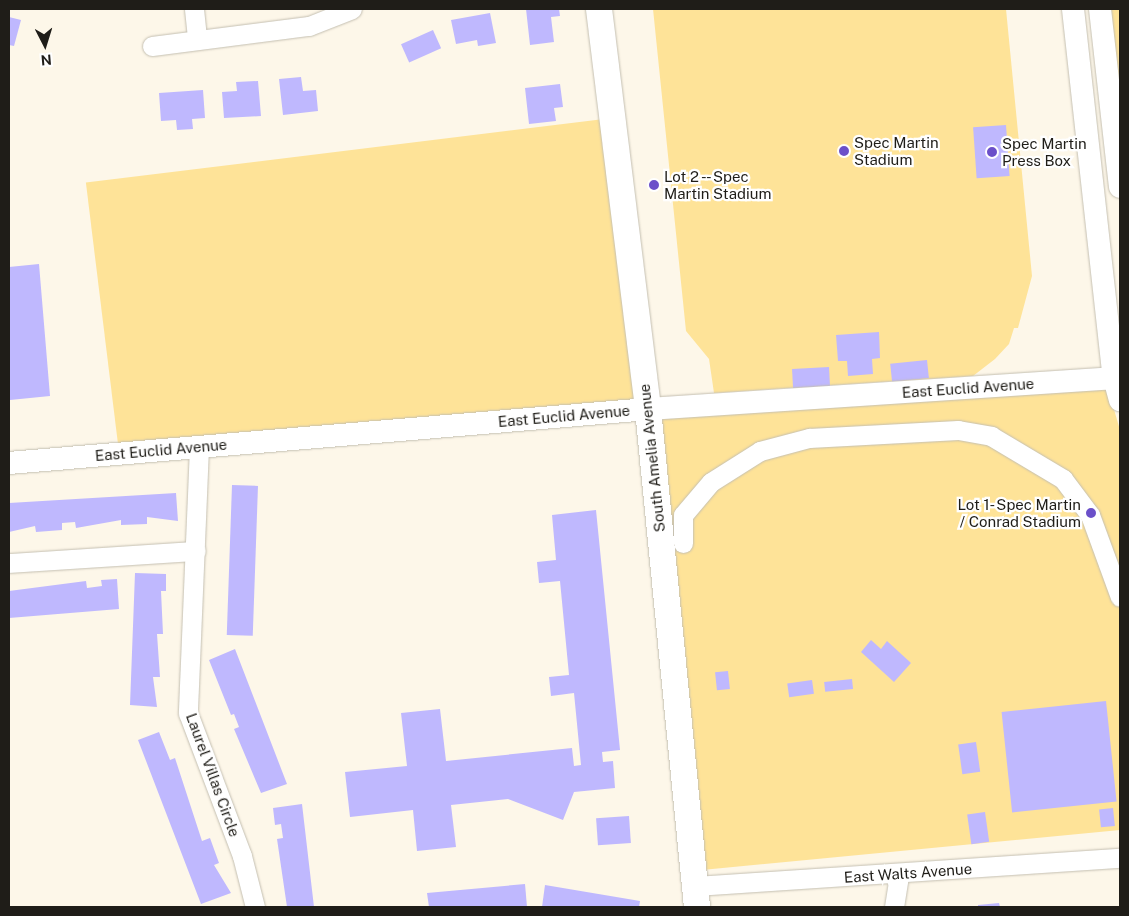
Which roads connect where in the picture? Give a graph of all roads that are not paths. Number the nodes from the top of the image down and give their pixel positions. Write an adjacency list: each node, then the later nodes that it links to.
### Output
1 (194, 9): 6 (street)
2 (352, 9): 6 (street)
3 (599, 9): 11 (main road, South Amelia Avenue)
4 (1073, 9): 9 (street)
5 (1100, 9): 8 (street)
6 (197, 40): 7 (street)
7 (152, 46)
8 (1120, 187)
9 (1117, 378): 10 (street); 11 (street, East Euclid Avenue)
10 (1120, 400)
11 (648, 409): 12 (street, East Euclid Avenue); 20 (main road, South Amelia Avenue)
12 (199, 447): 13 (street, East Euclid Avenue); 15 (street, Laurel Villas Circle)
13 (9, 463)
14 (683, 543): 17 (street)
15 (196, 550): 16 (street); 21 (street, Laurel Villas Circle)
16 (9, 563)
17 (1120, 598)
18 (1120, 858): 19 (street, East Walts Avenue)
19 (899, 874): 20 (street, East Walts Avenue); 22 (street)
20 (696, 896)
21 (255, 907)
22 (894, 907)

